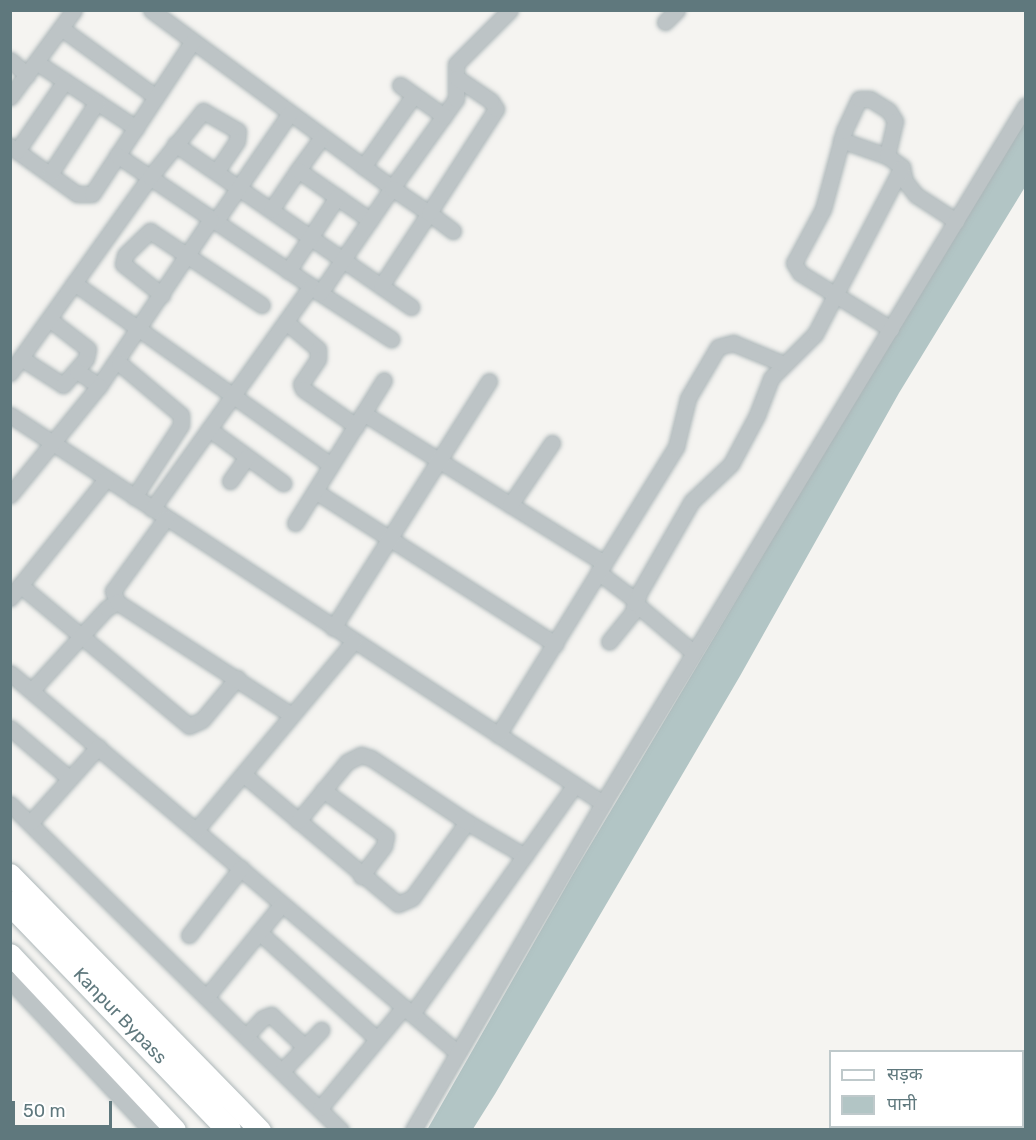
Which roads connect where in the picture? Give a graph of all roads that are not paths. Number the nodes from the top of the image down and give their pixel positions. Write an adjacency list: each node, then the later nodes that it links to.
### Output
1 (74, 10): 6 (street)
2 (151, 10): 7 (street)
3 (510, 10): 11 (street)
4 (677, 10): 5 (street)
5 (665, 22)
6 (61, 28): 9 (street); 16 (street)
7 (193, 41): 16 (street); 19 (street)
8 (10, 60): 10 (street)
9 (36, 62): 10 (street); 12 (street)
10 (27, 75): 15 (street)
11 (457, 78): 20 (street); 38 (street)
12 (65, 81): 17 (street); 25 (street)
13 (400, 85): 14 (street)
14 (414, 95): 20 (street); 29 (street)
15 (10, 97)
16 (156, 97): 21 (street)
17 (97, 102): 21 (street); 32 (street)
18 (1026, 105): 41 (street)
19 (290, 113): 22 (street); 34 (street)
20 (444, 116): 35 (street)
21 (136, 128): 26 (street)
22 (322, 137): 29 (street); 30 (street)
23 (841, 140): 27 (street); 27 (street); 51 (street)
24 (175, 144): 31 (street); 31 (street); 33 (street)
25 (14, 148): 32 (street)
26 (117, 155): 32 (street); 33 (street)
27 (887, 156): 28 (street)
28 (902, 166): 41 (street); 51 (street)
29 (363, 167): 35 (street)
30 (298, 170): 36 (street); 37 (street)
31 (216, 172): 34 (street)
32 (50, 174)
33 (150, 177): 39 (street); 47 (street)
34 (239, 187): 37 (street); 39 (street)
35 (392, 189): 38 (street); 40 (street)
36 (337, 197): 40 (street); 43 (street)
37 (271, 210): 43 (street)
38 (429, 213): 42 (street); 48 (street)
39 (213, 220): 44 (street); 46 (street)
40 (370, 220): 45 (street)
41 (956, 221): 56 (street)
42 (453, 231)
43 (310, 237): 45 (street); 46 (street)
44 (188, 255): 50 (street); 50 (street); 52 (street)
45 (343, 260): 48 (street); 49 (street)
46 (288, 271): 49 (street)
47 (74, 283): 54 (street); 57 (street)
48 (381, 286): 53 (street)
49 (315, 289): 55 (street); 58 (street)
50 (162, 295): 57 (street)
51 (837, 296): 56 (street); 61 (street)
52 (262, 305)
53 (411, 307)
54 (49, 319): 59 (street); 62 (street)
55 (286, 322): 67 (street); 69 (street)
56 (891, 329): 95 (street)
57 (139, 330): 60 (street); 67 (street)
58 (391, 339)
59 (21, 358): 62 (street); 63 (street)
60 (114, 364): 66 (street); 81 (street)
61 (784, 364): 87 (street); 95 (street)
62 (77, 372): 66 (street)
63 (10, 373)
64 (384, 380): 69 (street)
65 (489, 381): 74 (street)
66 (99, 386): 72 (street)
67 (234, 396): 70 (street); 75 (street)
68 (10, 416): 72 (street)
69 (359, 419): 74 (street); 75 (street)
70 (208, 429): 73 (street); 83 (street)
71 (552, 443): 82 (street)
72 (56, 444): 76 (street); 80 (street)
73 (247, 457): 77 (street); 78 (street)
74 (439, 460): 82 (street); 86 (street)
75 (331, 465): 79 (street)
76 (106, 478): 81 (street); 88 (street)
77 (230, 481)
78 (283, 483)
79 (315, 490): 85 (street); 86 (street)
80 (10, 495)
81 (134, 497): 83 (street)
82 (510, 505): 87 (street)
83 (152, 509): 84 (street)
84 (166, 518): 89 (street); 90 (street)
85 (295, 523)
86 (390, 538): 90 (street); 94 (street)
87 (601, 568): 93 (street); 94 (street)
88 (15, 591): 91 (street)
89 (117, 602): 91 (street); 97 (street)
90 (333, 628): 92 (street)
91 (81, 636): 97 (street); 98 (street)
92 (354, 642): 99 (street); 101 (street)
93 (609, 642)
94 (555, 644): 101 (street)
95 (694, 653): 107 (street)
96 (10, 672): 98 (street)
97 (237, 678): 99 (street)
98 (32, 690): 102 (street)
99 (292, 715): 103 (street)
100 (10, 728): 104 (street)
101 (498, 735): 105 (street)
102 (98, 747): 104 (street); 112 (street)
103 (243, 774): 109 (street); 112 (street)
104 (69, 778): 110 (street)
105 (575, 785): 107 (street); 113 (street)
106 (323, 790): 109 (street); 111 (street); 116 (street)
107 (603, 803): 130 (street)
108 (10, 804): 110 (street)
109 (298, 821): 116 (street)
110 (31, 822): 124 (street)
111 (467, 822): 113 (street); 116 (street)
112 (196, 830): 114 (street)
113 (525, 856): 125 (street)
114 (241, 868): 118 (street); 121 (street)
115 (10, 874): 137 (main road)
116 (361, 876)
117 (10, 903): 136 (highway, Kanpur Bypass)
118 (282, 903): 120 (street); 125 (street)
119 (10, 926): 135 (highway, Kanpur Bypass)
120 (259, 932): 124 (street); 128 (street)
121 (189, 935)
122 (10, 954): 134 (main road)
123 (10, 980): 133 (street)
124 (208, 994): 127 (street)
125 (408, 1010): 128 (street); 130 (street)
126 (321, 1030): 129 (street)
127 (247, 1035): 129 (street); 131 (street)
128 (377, 1039): 132 (street)
129 (305, 1047): 131 (street)
130 (458, 1053): 139 (street)
131 (282, 1071): 132 (street)
132 (320, 1108): 138 (street)
133 (151, 1130)
134 (176, 1130)
135 (207, 1130)
136 (229, 1130)
137 (260, 1130)
138 (341, 1130)
139 (413, 1130)

